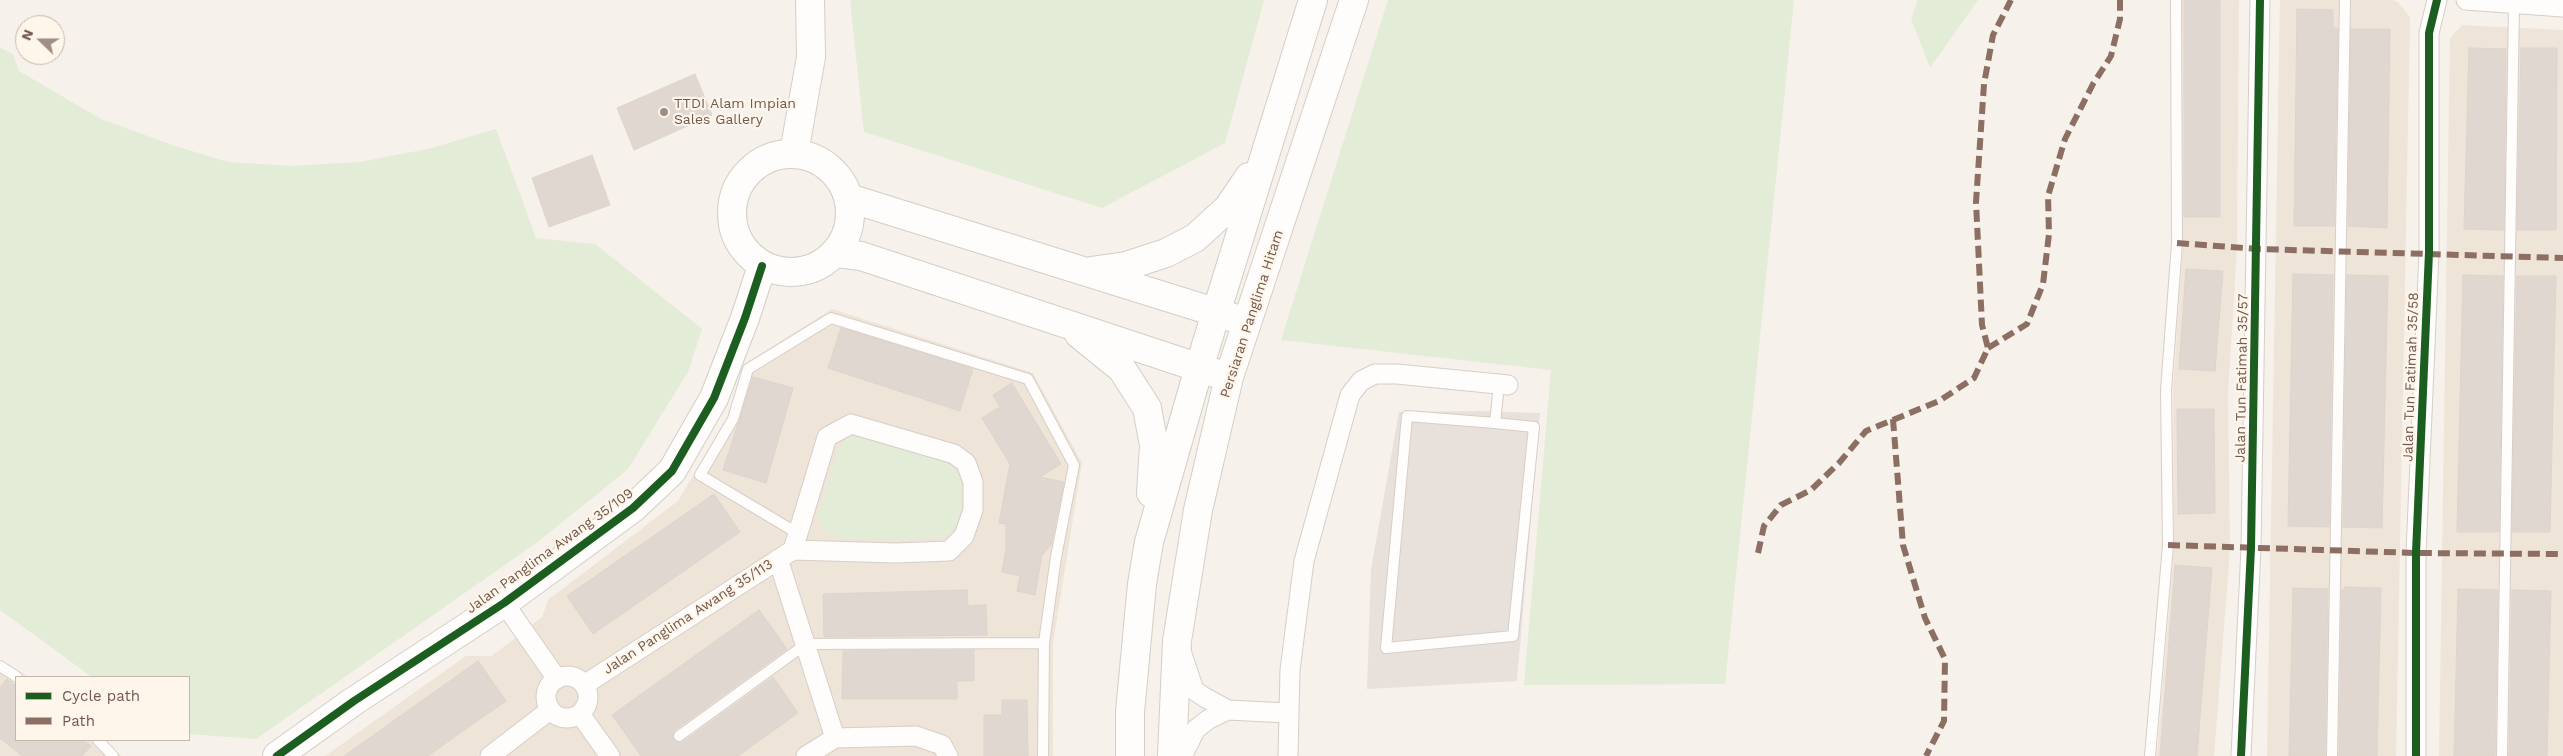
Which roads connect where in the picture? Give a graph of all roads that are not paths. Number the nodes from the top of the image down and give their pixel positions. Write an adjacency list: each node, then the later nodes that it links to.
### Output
1 (810, 0): 11 (main road)
2 (1314, 0): 12 (main road)
3 (1354, 0): 18 (main road, Persiaran Panglima Hitam)
4 (2176, 0): 52 (lane)
5 (2260, 0): 53 (street, Jalan Tun Fatimah 35/57)
6 (2346, 0): 54 (lane)
7 (2437, 0): 55 (street, Jalan Tun Fatimah 35/58)
8 (2466, 0): 9 (street)
9 (2514, 4): 10 (street); 56 (lane)
10 (2563, 6)
11 (794, 153): 13 (main road); 15 (main road)
12 (1265, 154): 16 (main road); 17 (main road)
13 (849, 198): 14 (main road); 16 (main road)
14 (836, 253): 15 (main road); 19 (main road)
15 (762, 266): 26 (main road, Jalan Panglima Awang 35/109)
16 (1087, 272): 17 (main road)
17 (1216, 313): 18 (main road); 20 (main road)
18 (1247, 322): 21 (main road, Persiaran Panglima Hitam)
19 (1069, 325): 20 (main road); 24 (main road)
20 (1199, 368): 21 (main road); 24 (main road)
21 (1229, 378): 27 (main road, Persiaran Panglima Hitam)
22 (1504, 385): 23 (lane); 36 (street)
23 (1495, 424): 23 (lane)
24 (1149, 542): 48 (main road)
25 (790, 547): 25 (street); 28 (lane); 29 (street); 33 (street, Jalan Panglima Awang 35/113)
26 (504, 603): 32 (street); 43 (main road, Jalan Panglima Awang 35/109)
27 (1177, 641): 35 (street); 49 (main road, Persiaran Panglima Hitam)
28 (1044, 643): 29 (lane); 47 (lane)
29 (806, 644): 38 (lane); 39 (street)
30 (0, 666): 31 (lane)
31 (15, 676)
32 (557, 679): 33 (street); 34 (street)
33 (584, 685): 37 (street)
34 (550, 710): 37 (street); 41 (street)
35 (1228, 710): 36 (street); 50 (street)
36 (1287, 713): 51 (street)
37 (580, 714): 44 (street)
38 (679, 736)
39 (835, 738): 45 (street); 46 (street)
40 (99, 741): 42 (lane)
41 (495, 755)
42 (113, 756)
43 (277, 756)
44 (610, 756)
45 (806, 756)
46 (948, 756)
47 (1043, 756)
48 (1130, 756)
49 (1172, 756)
50 (1182, 756)
51 (1288, 756)
52 (2150, 756)
53 (2241, 756)
54 (2332, 756)
55 (2416, 756)
56 (2502, 756)

